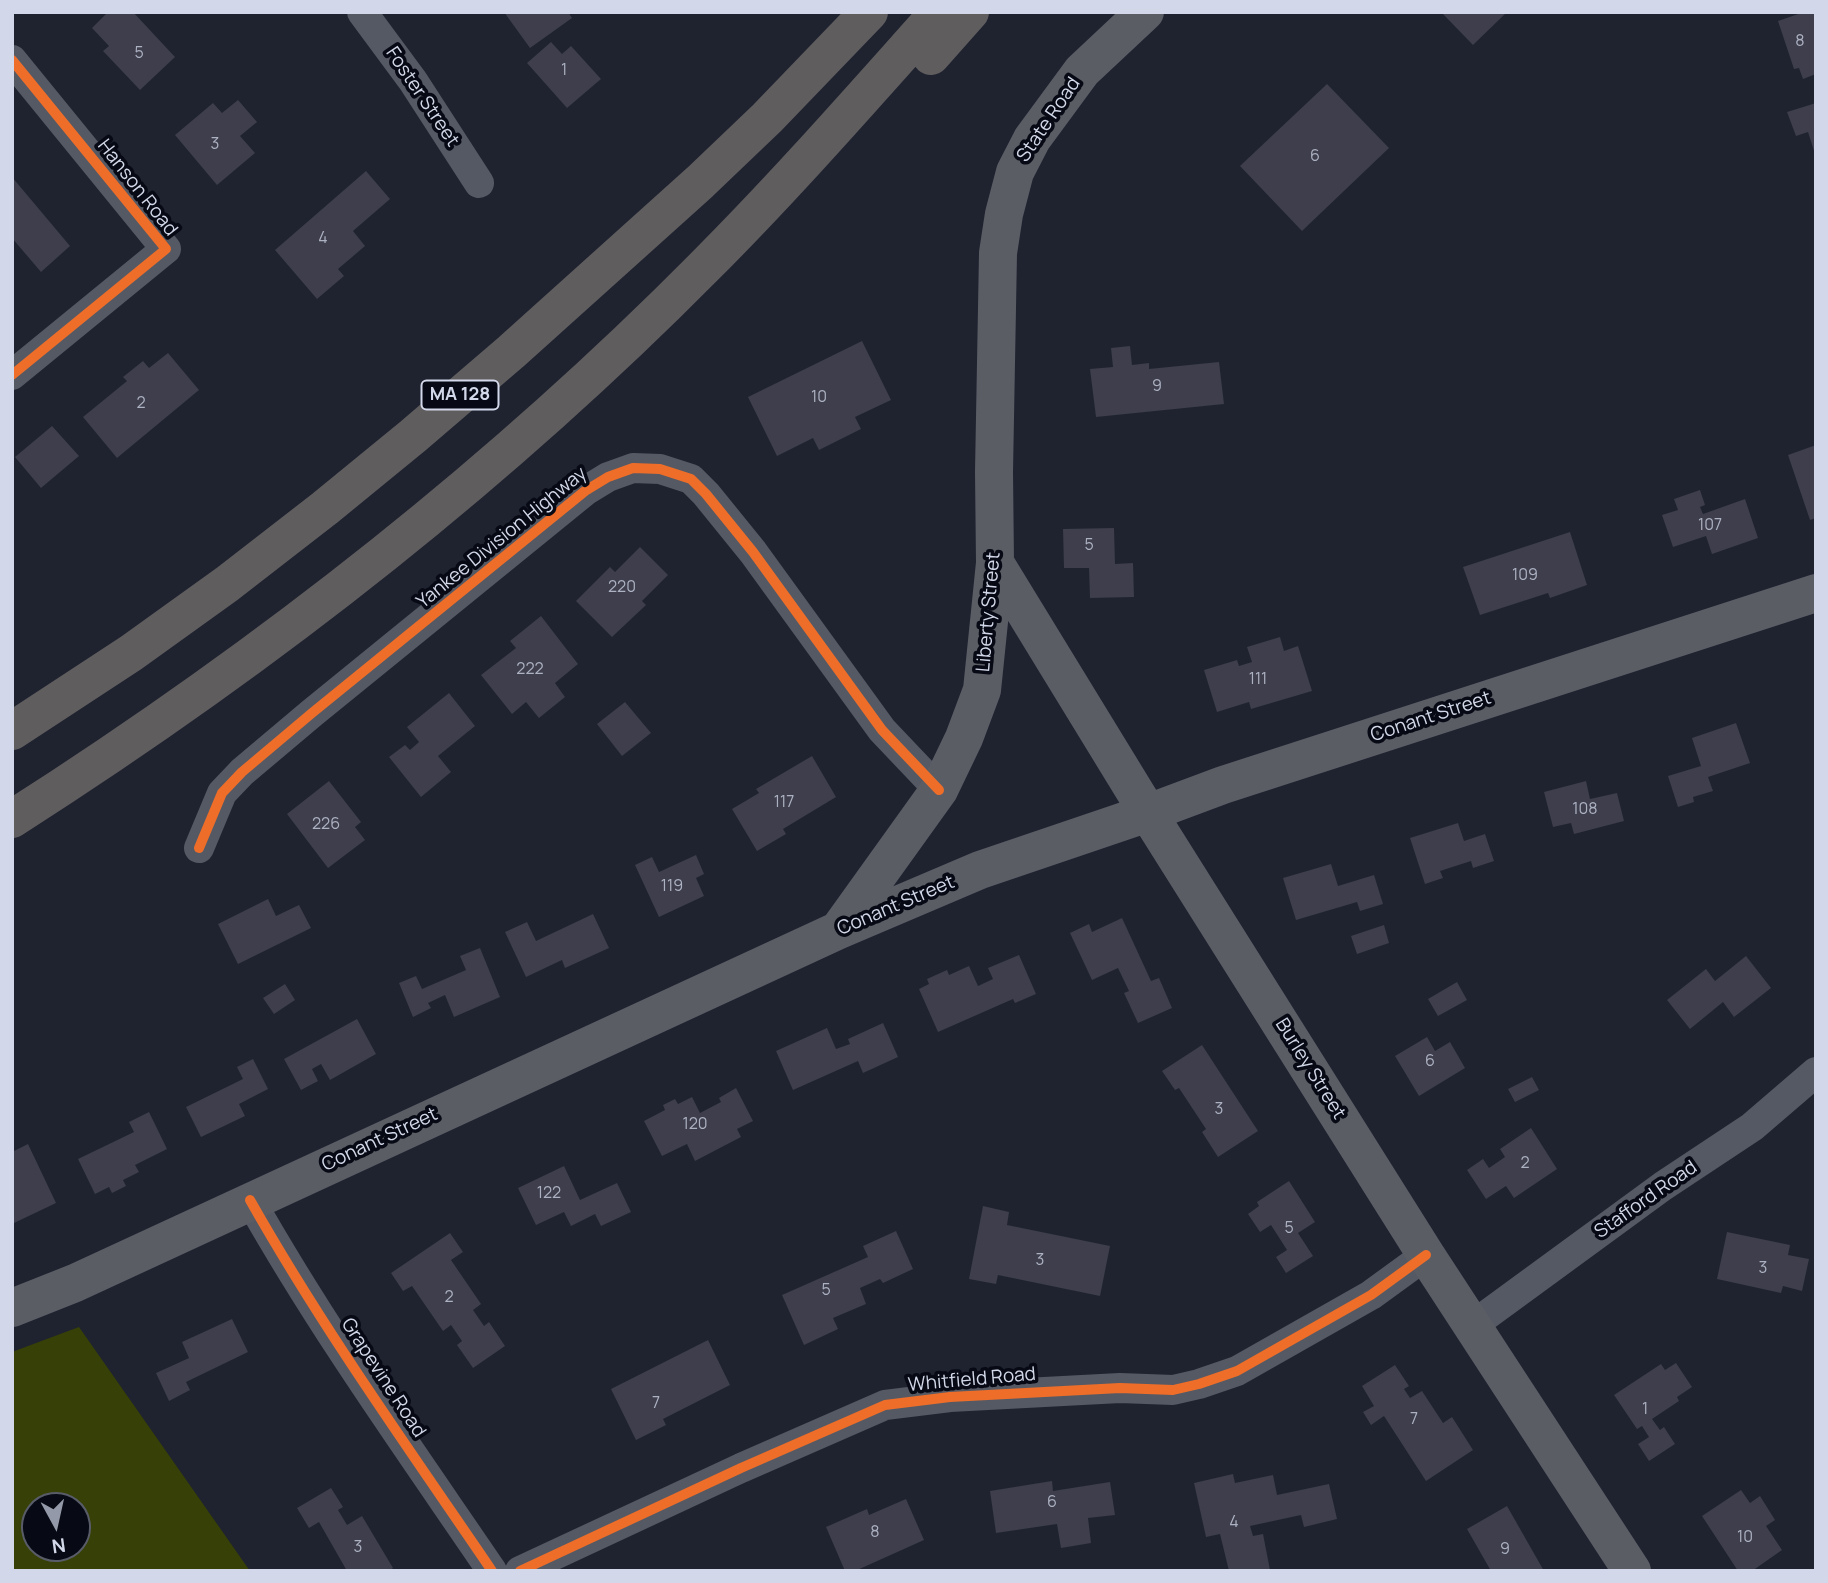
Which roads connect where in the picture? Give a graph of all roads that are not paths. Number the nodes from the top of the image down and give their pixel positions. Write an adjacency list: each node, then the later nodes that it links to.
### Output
1 (362, 12): 10 (street, Foster Street)
2 (848, 12): 9 (highway)
3 (869, 12): 9 (highway, MA 128)
4 (939, 12): 8 (highway)
5 (970, 12): 8 (highway)
6 (1145, 12): 11 (main road, State Road)
7 (12, 60): 12 (street, Hanson Road)
8 (790, 178): 18 (highway)
9 (700, 182): 15 (highway, MA 128)
10 (479, 183)
11 (998, 253): 13 (main road, Liberty Street)
12 (12, 375)
13 (995, 563): 16 (main road, Liberty Street); 17 (main road, Burley Street)
14 (1816, 593): 17 (main road, Conant Street)
15 (12, 731)
16 (939, 790): 19 (street, Yankee Division Highway); 20 (main road, Liberty Street)
17 (1148, 813): 20 (main road, Conant Street); 23 (main road, Burley Street)
18 (12, 818)
19 (199, 848)
20 (839, 930): 22 (main road, Conant Street)
21 (1810, 1088): 25 (street, Stafford Road)
22 (250, 1200): 24 (main road, Conant Street); 26 (street, Grapevine Road)
23 (1426, 1255): 25 (main road, Burley Street); 27 (street, Whitfield Road)
24 (12, 1308)
25 (1473, 1325): 28 (main road, Burley Street)
26 (492, 1571)
27 (520, 1571)
28 (1632, 1571)

